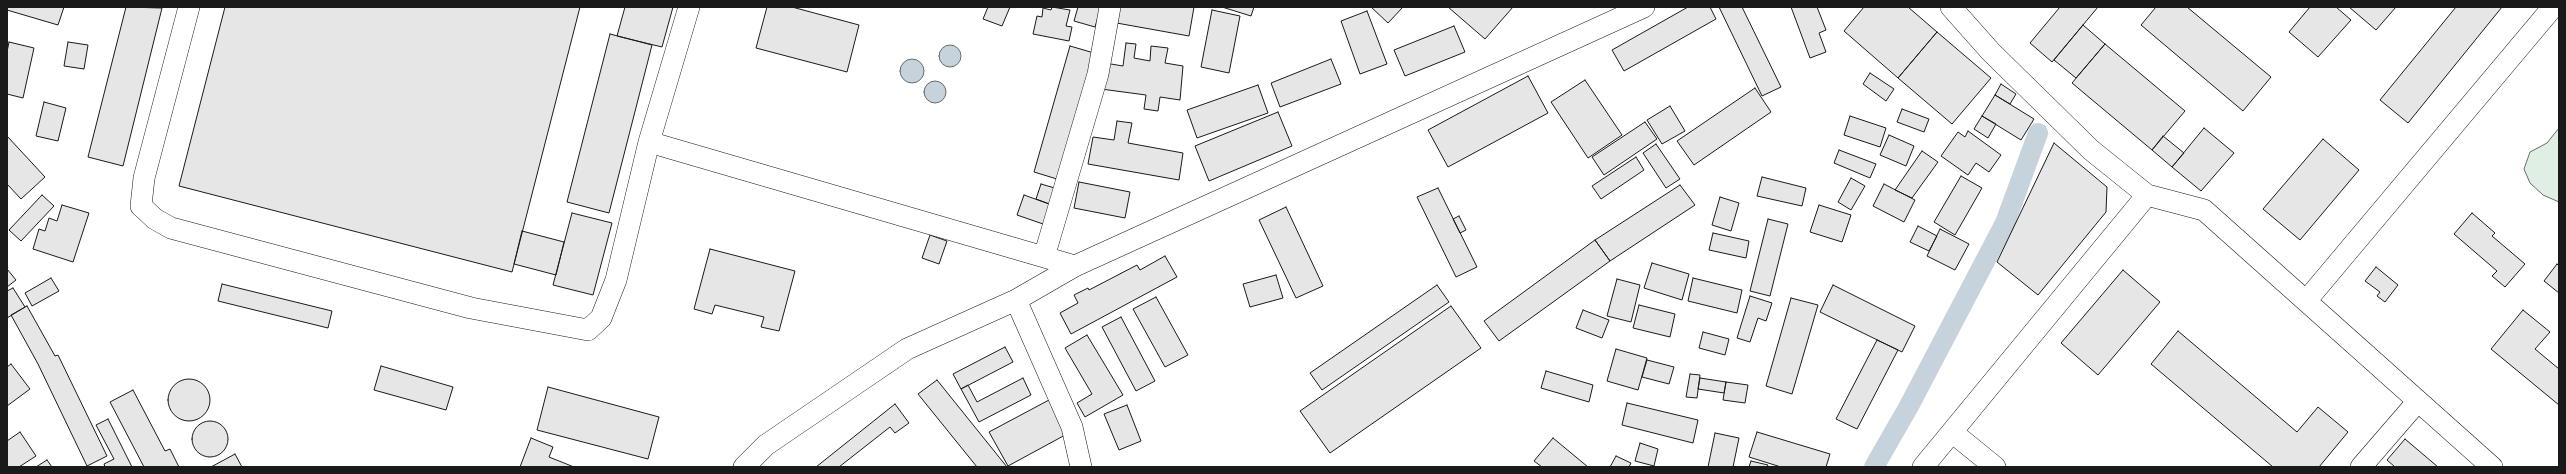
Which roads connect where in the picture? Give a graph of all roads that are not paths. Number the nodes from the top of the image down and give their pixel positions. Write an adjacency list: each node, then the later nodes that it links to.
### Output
1 (189, 7): 7 (street)
2 (689, 7): 7 (street)
3 (1110, 7): 9 (street)
4 (1644, 7): 10 (street)
5 (1951, 7): 8 (street)
6 (2553, 7): 12 (street)
7 (649, 142): 9 (street)
8 (2146, 195): 12 (street); 15 (street)
9 (1044, 257): 10 (street)
10 (1075, 266): 11 (street)
11 (1016, 300): 14 (street); 17 (street)
12 (2306, 301): 13 (street)
13 (2418, 400): 21 (street); 22 (street)
14 (1072, 428): 18 (street); 19 (street)
15 (1952, 432): 16 (street); 20 (street)
16 (1930, 464)
17 (744, 467)
18 (1081, 467)
19 (1094, 467)
20 (1995, 467)
21 (2361, 467)
22 (2492, 467)

